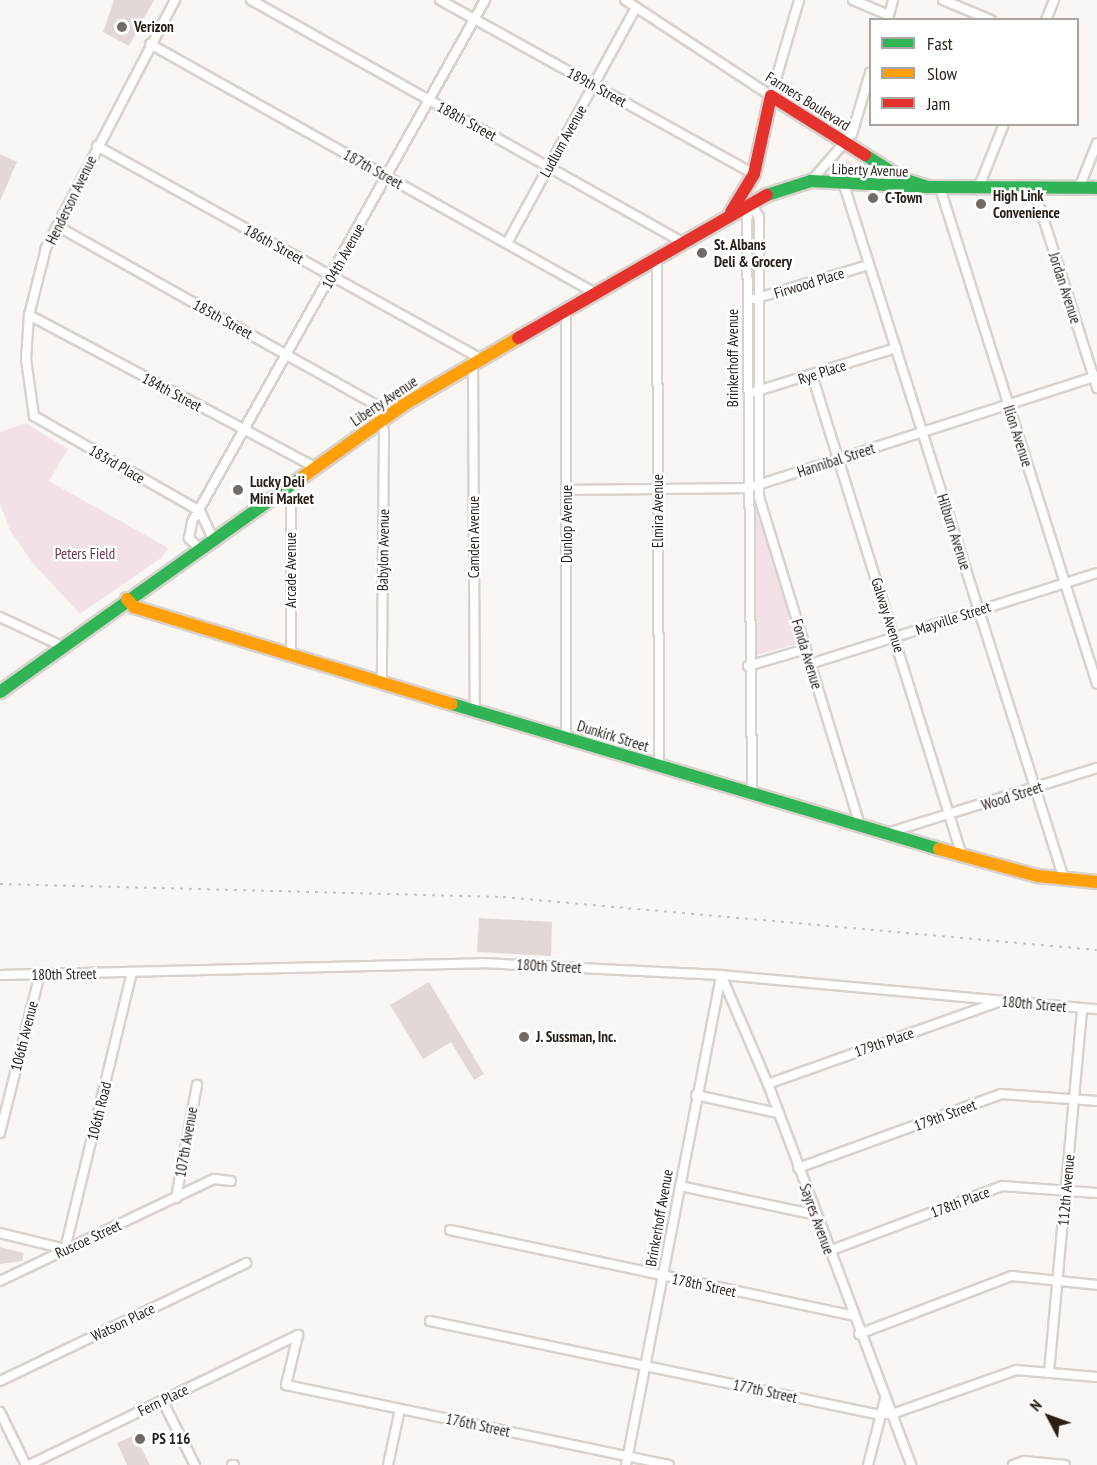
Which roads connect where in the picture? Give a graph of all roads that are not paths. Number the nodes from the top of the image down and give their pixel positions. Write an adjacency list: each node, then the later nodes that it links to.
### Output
1 (175, 0): 16 (street, Henderson Avenue)
2 (251, 0): 20 (street, 188th Street)
3 (440, 0): 15 (street, 189th Street)
4 (485, 0): 15 (street, 104th Avenue)
5 (625, 0): 11 (street, Farmers Boulevard)
6 (799, 0): 19 (street)
7 (853, 0): 12 (street)
8 (893, 0): 12 (street)
9 (943, 0): 13 (street)
10 (1054, 0): 14 (street)
11 (636, 7): 18 (street, Ludlum Avenue); 19 (street, Farmers Boulevard)
12 (888, 17)
13 (986, 18)
14 (1047, 18)
15 (474, 19): 18 (street, 189th Street); 20 (street, 104th Avenue)
16 (150, 45): 24 (street, Henderson Avenue); 27 (street, 187th Street)
17 (869, 76): 22 (street)
18 (593, 85): 25 (street, Ludlum Avenue); 26 (street, 189th Street)
19 (771, 96): 22 (main road, Farmers Boulevard); 26 (main road)
20 (430, 100): 25 (street, 188th Street); 27 (street, 104th Avenue)
21 (1003, 126): 33 (street)
22 (846, 143): 28 (street, Liberty Avenue); 30 (main road, Farmers Boulevard)
23 (1097, 143): 31 (street)
24 (97, 146): 37 (street, Henderson Avenue); 42 (street, 186th Street)
25 (549, 166): 38 (street, 188th Street); 39 (street, Ludlum Avenue)
26 (754, 174): 36 (main road)
27 (387, 177): 39 (street, 187th Street); 42 (street, 104th Avenue)
28 (811, 181): 29 (main road, Liberty Avenue); 35 (main road, Liberty Avenue)
29 (844, 185): 30 (main road, Liberty Avenue); 41 (street, Hilburn Avenue)
30 (933, 187): 33 (main road, Farmers Boulevard); 56 (street, Ilion Avenue)
31 (1079, 188): 32 (main road, Farmers Boulevard); 34 (main road, Farmers Boulevard)
32 (1097, 188)
33 (978, 189): 34 (main road, Farmers Boulevard)
34 (1034, 189): 52 (street, Jordan Avenue)
35 (752, 205): 36 (main road, Liberty Avenue); 44 (street, Brinkerhoff Avenue); 45 (street, Brinkerhoff Avenue)
36 (726, 217): 38 (main road, Liberty Avenue)
37 (57, 226): 47 (street, Henderson Avenue); 49 (street, 185th Street)
38 (683, 242): 40 (main road, Liberty Avenue)
39 (507, 243): 43 (street, 187th Street)
40 (657, 257): 43 (main road, Liberty Avenue); 67 (street, Elmira Avenue)
41 (869, 265): 44 (street, Firwood Place); 48 (street, Hilburn Avenue)
42 (332, 276): 49 (street, 104th Avenue); 50 (street, 186th Street)
43 (595, 293): 46 (main road, Liberty Avenue)
44 (759, 298): 45 (street, Firwood Place); 54 (street, Brinkerhoff Avenue)
45 (748, 300): 55 (street, Brinkerhoff Avenue)
46 (566, 310): 50 (main road, Liberty Avenue); 66 (street, Dunlop Avenue)
47 (29, 315): 57 (street, Henderson Avenue); 59 (street, 184th Street)
48 (896, 348): 51 (street, Rye Place); 60 (street, Hilburn Avenue)
49 (288, 355): 58 (street, 185th Street); 59 (street, 104th Avenue)
50 (477, 361): 58 (main road, Liberty Avenue); 85 (street, Camden Avenue)
51 (812, 375): 54 (street, Rye Place); 61 (street, Galway Avenue)
52 (1095, 377): 53 (street, Jordan Avenue); 56 (street, Hannibal Street)
53 (1097, 388)
54 (759, 392): 55 (street, Rye Place); 64 (street, Brinkerhoff Avenue)
55 (748, 393): 65 (street, Brinkerhoff Avenue)
56 (1008, 404): 60 (street, Hannibal Street); 72 (street, Ilion Avenue)
57 (33, 416): 68 (street, 183rd Place)
58 (384, 418): 62 (main road, Liberty Avenue); 82 (street, Babylon Avenue)
59 (245, 432): 62 (street, 184th Street); 68 (street, 104th Avenue)
60 (922, 432): 61 (street, Hannibal Street); 74 (street, Hilburn Avenue)
61 (839, 459): 64 (street, Hannibal Street); 76 (street, Galway Avenue)
62 (315, 467): 63 (main road, Liberty Avenue)
63 (291, 484): 69 (main road, Liberty Avenue); 79 (street, Arcade Avenue)
64 (759, 485): 65 (street, Hannibal Street); 78 (street, Fonda Avenue)
65 (748, 488): 67 (street, Hannibal Street); 81 (street, Brinkerhoff Avenue)
66 (567, 490): 67 (street, Hannibal Street); 86 (street, Dunlop Avenue)
67 (658, 490): 87 (street, Elmira Avenue)
68 (200, 511): 69 (street); 70 (street, 104th Avenue)
69 (212, 537): 70 (main road, Liberty Avenue)
70 (198, 547): 73 (main road, Liberty Avenue)
71 (1097, 573): 72 (street, Mayville Street)
72 (1065, 583): 74 (street, Mayville Street); 83 (street, Ilion Avenue)
73 (127, 599): 77 (main road, Liberty Avenue); 79 (main road, Dunkirk Street)
74 (979, 610): 76 (street, Mayville Street); 89 (street, Hilburn Avenue)
75 (0, 617): 77 (street)
76 (895, 637): 80 (street, Mayville Street); 91 (street, Galway Avenue)
77 (62, 646): 84 (main road, Liberty Avenue)
78 (806, 649): 80 (street, Fonda Avenue); 81 (street)
79 (291, 656): 82 (main road, Dunkirk Street)
80 (810, 664): 92 (street, Fonda Avenue)
81 (748, 666): 90 (street, Brinkerhoff Avenue)
82 (382, 683): 85 (main road, Dunkirk Street)
83 (1097, 684)
84 (0, 692)
85 (475, 711): 86 (main road, Dunkirk Street)
86 (566, 738): 87 (main road, Dunkirk Street)
87 (658, 766): 90 (main road, Dunkirk Street)
88 (1097, 768): 89 (street, Wood Street)
89 (1036, 788): 91 (street, Wood Street); 97 (street, Hilburn Avenue)
90 (752, 793): 92 (main road, Dunkirk Street)
91 (952, 815): 93 (street, Wood Street); 96 (street, Galway Avenue)
92 (859, 823): 94 (main road, Dunkirk Street)
93 (926, 823): 94 (street, Wood Street); 95 (street)
94 (890, 832): 95 (main road, Dunkirk Street)
95 (913, 840): 96 (main road, Dunkirk Street)
96 (962, 856): 97 (main road, Dunkirk Street)
97 (1064, 879): 98 (main road, Dunkirk Street)
98 (1097, 882)
99 (132, 972): 100 (street, 180th Street); 102 (street, 180th Street); 122 (street, 106th Road)
100 (40, 974): 101 (street, 180th Street); 112 (street, 106th Avenue)
101 (0, 975)
102 (721, 975): 103 (street, 180th Street); 106 (street, Sayres Avenue); 108 (street, Brinkerhoff Avenue)
103 (1001, 1001): 104 (street, 180th Street); 106 (street, 179th Place)
104 (1082, 1008): 105 (street, 180th Street); 109 (street, 112th Avenue)
105 (1097, 1009)
106 (768, 1084): 111 (street, Sayres Avenue)
107 (197, 1085): 118 (street, 107th Avenue)
108 (696, 1095): 111 (street); 115 (street, Brinkerhoff Avenue)
109 (1075, 1099): 110 (street, 179th Street); 113 (street, 179th Street); 116 (street, 112th Avenue)
110 (1097, 1101)
111 (778, 1113): 113 (street, Sayres Avenue)
112 (0, 1134)
113 (798, 1168): 119 (street, Sayres Avenue)
114 (231, 1181): 118 (street)
115 (680, 1186): 119 (street); 125 (street, Brinkerhoff Avenue)
116 (1065, 1190): 117 (street, 178th Place); 123 (street, 178th Place); 127 (street, 112th Avenue)
117 (1097, 1193)
118 (176, 1198): 122 (street, Ruscoe Street)
119 (816, 1215): 123 (street, Sayres Avenue)
120 (450, 1230): 125 (street, 178th Street)
121 (0, 1233): 122 (street)
122 (65, 1250): 126 (street, Ruscoe Street)
123 (829, 1251): 129 (street, Sayres Avenue)
124 (246, 1263): 136 (street, Watson Place)
125 (664, 1276): 129 (street, 178th Street); 133 (street, Brinkerhoff Avenue)
126 (0, 1281)
127 (1058, 1282): 128 (street); 131 (street); 134 (street, 112th Avenue)
128 (1097, 1285)
129 (853, 1316): 131 (street, Sayres Avenue)
130 (430, 1321): 133 (street, 177th Street)
131 (859, 1334): 137 (street, Sayres Avenue)
132 (298, 1335): 138 (street, Fern Place); 139 (street, 176th Street)
133 (647, 1366): 141 (street, 177th Street); 143 (street, Brinkerhoff Avenue)
134 (1049, 1373): 135 (street, 177th Street); 142 (street, 177th Street)
135 (1097, 1377)
136 (0, 1381)
137 (885, 1399): 141 (street); 142 (street, Sayres Avenue)
138 (162, 1400): 144 (street, Fern Place); 145 (street)
139 (400, 1409): 143 (street, 176th Street); 146 (street)
140 (0, 1412): 144 (street)
141 (878, 1414): 142 (street, 177th Street); 148 (street)
142 (892, 1414): 149 (street, Sayres Avenue)
143 (627, 1461): 147 (street, 176th Street)
144 (27, 1465)
145 (195, 1465)
146 (388, 1465)
147 (669, 1465)
148 (868, 1465)
149 (910, 1465)
150 (1013, 1465): 151 (street)
151 (1065, 1465)

